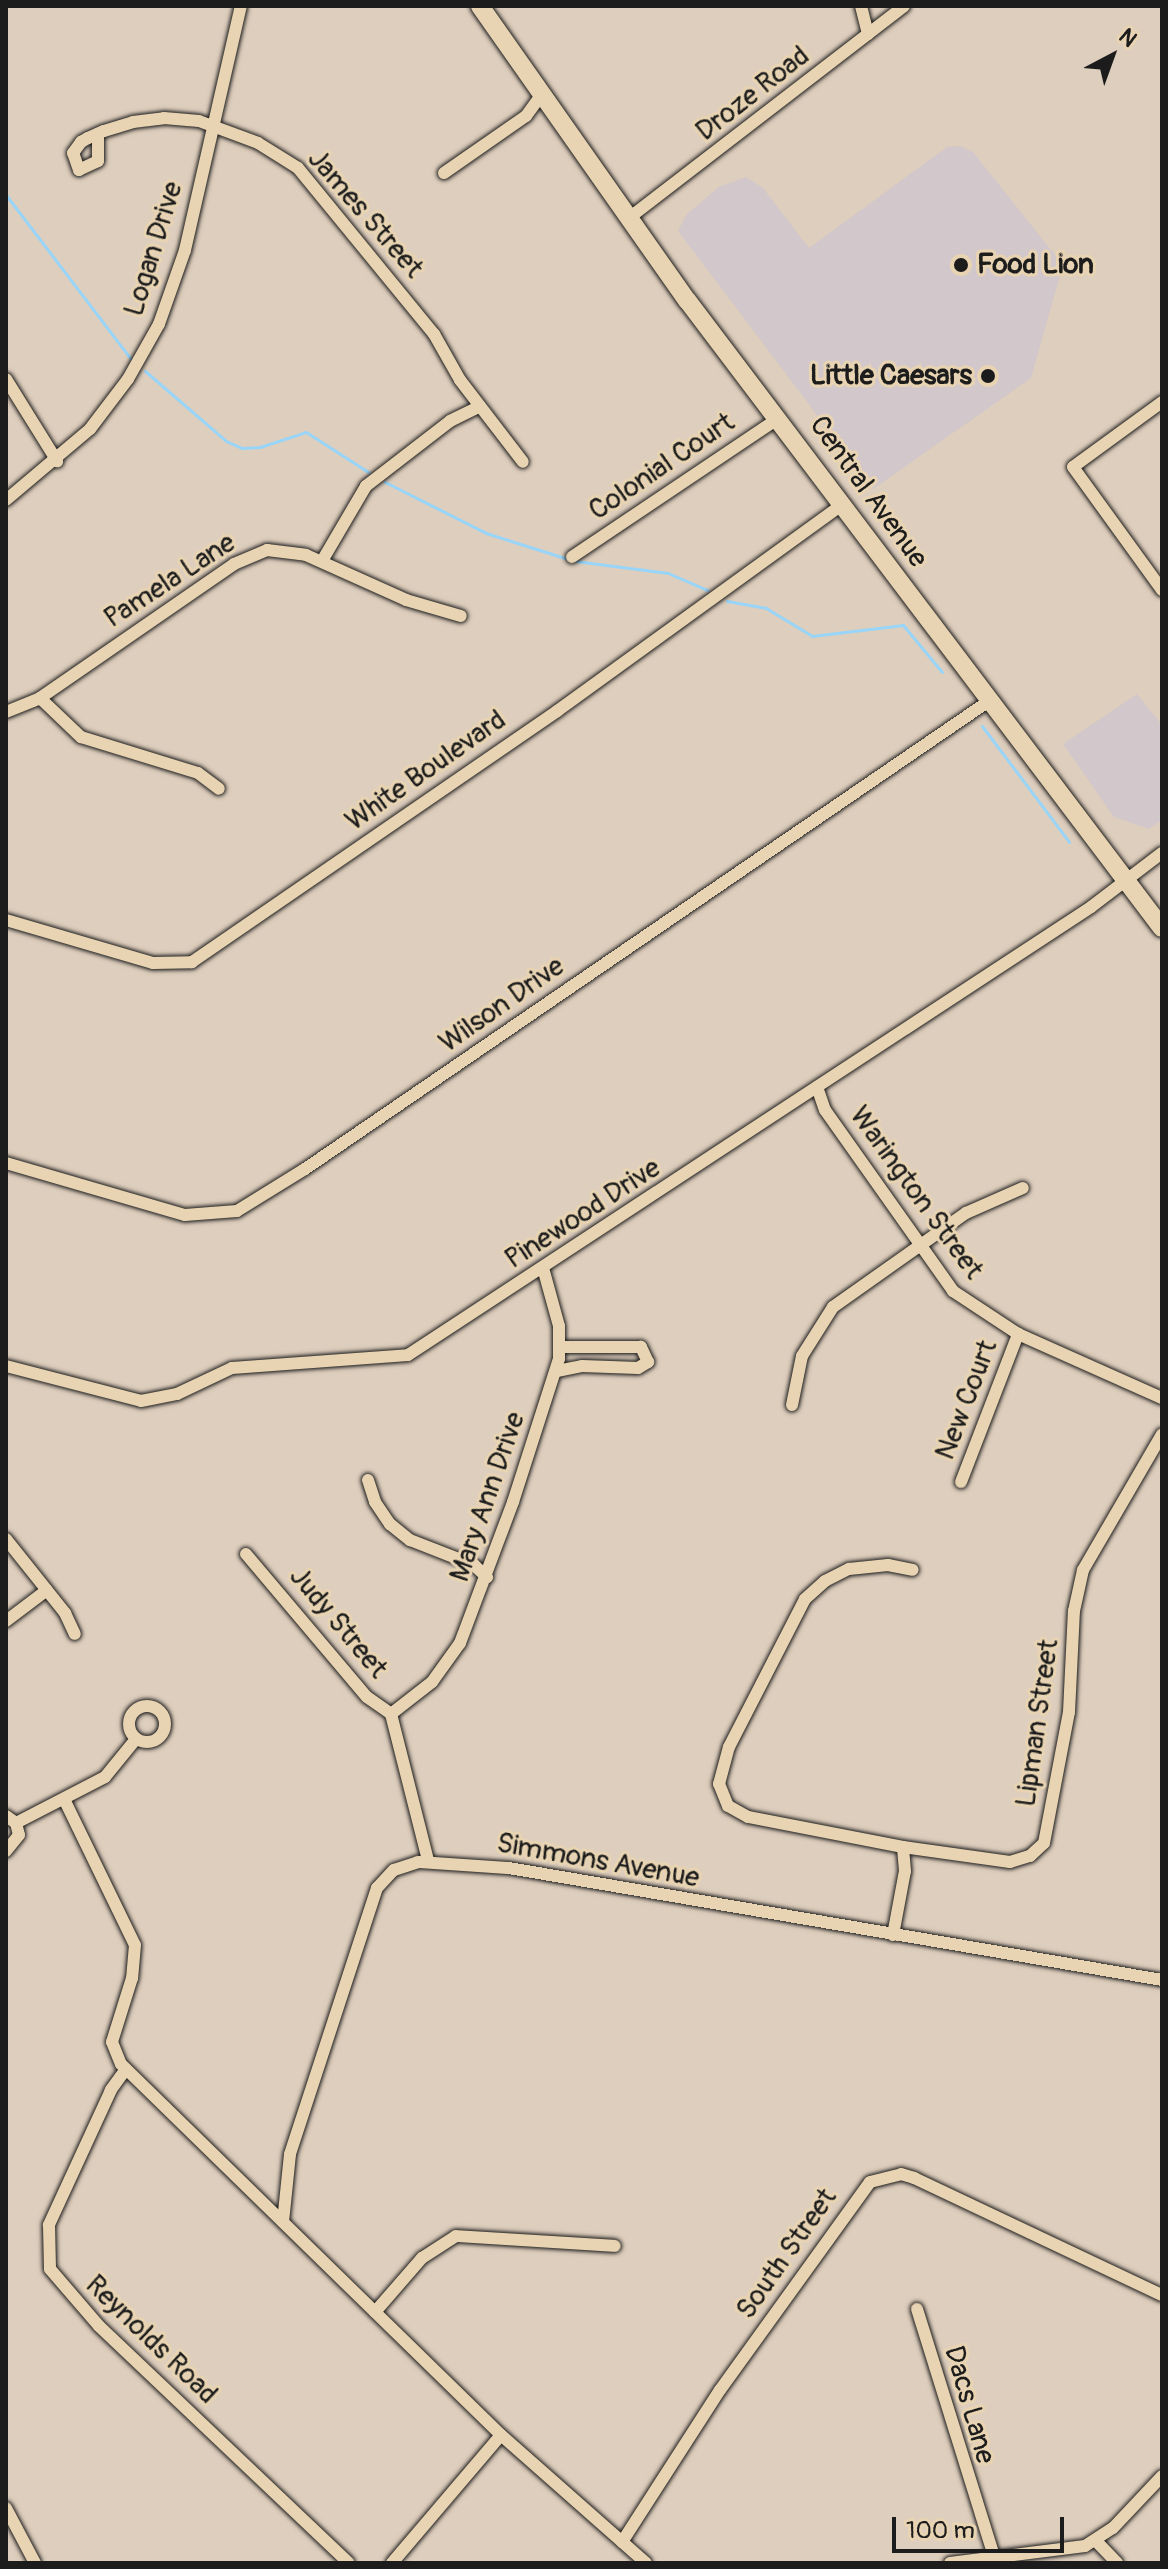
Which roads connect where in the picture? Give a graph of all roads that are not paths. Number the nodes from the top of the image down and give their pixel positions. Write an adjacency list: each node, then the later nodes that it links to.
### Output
1 (241, 6): 7 (street, Logan Drive)
2 (480, 6): 6 (street, Central Avenue)
3 (861, 6): 5 (street)
4 (904, 6): 5 (street, Droze Road)
5 (868, 34): 10 (street, Droze Road)
6 (541, 95): 9 (street); 10 (street, Central Avenue)
7 (214, 126): 8 (street, James Street); 13 (street, James Street); 15 (street, Logan Drive)
8 (98, 134)
9 (444, 173)
10 (629, 218): 14 (street, Central Avenue)
11 (6, 379): 15 (street)
12 (1162, 402): 21 (street)
13 (479, 407): 16 (street, James Street); 20 (street)
14 (779, 418): 18 (street, Central Avenue); 19 (street, Colonial Court)
15 (57, 461): 17 (street, Logan Drive)
16 (523, 462)
17 (6, 500)
18 (842, 505): 24 (street, Central Avenue); 29 (street, White Boulevard)
19 (572, 557)
20 (322, 561): 22 (street, Pamela Lane); 23 (street, Pamela Lane)
21 (1162, 590)
22 (461, 616)
23 (40, 698): 25 (street, Pamela Lane); 26 (street)
24 (989, 701): 28 (street, Central Avenue); 32 (street, Wilson Drive)
25 (6, 712)
26 (219, 789)
27 (1162, 853): 28 (street, Pinewood Drive)
28 (1125, 879): 30 (street, Central Avenue); 31 (street, Pinewood Drive)
29 (6, 920)
30 (1162, 928)
31 (817, 1087): 34 (street, Warington Street); 35 (street, Pinewood Drive)
32 (6, 1163)
33 (1023, 1188): 34 (street)
34 (918, 1246): 36 (street, Warington Street); 41 (street)
35 (543, 1268): 37 (street, Mary Ann Drive); 38 (street, Pinewood Drive)
36 (1018, 1334): 40 (street, Warington Street); 44 (street, New Court)
37 (560, 1347): 39 (street, Mary Ann Drive); 39 (street)
38 (6, 1366)
39 (557, 1371): 48 (street, Mary Ann Drive)
40 (1162, 1398)
41 (792, 1405)
42 (1162, 1434): 56 (street, Lipman Street)
43 (368, 1480): 48 (street)
44 (961, 1482)
45 (6, 1539): 49 (street)
46 (246, 1554): 52 (street, Judy Street)
47 (913, 1570): 56 (street, Lipman Street)
48 (487, 1577): 52 (street, Mary Ann Drive)
49 (47, 1590): 50 (street); 51 (street)
50 (6, 1621)
51 (75, 1634)
52 (391, 1714): 58 (street, Judy Street)
53 (136, 1739): 54 (street)
54 (64, 1799): 55 (street); 61 (street)
55 (11, 1819): 57 (street)
56 (903, 1847): 59 (street)
57 (6, 1851)
58 (428, 1860): 59 (street, Simmons Avenue); 62 (street, Simmons Avenue)
59 (893, 1935): 60 (street, Simmons Avenue)
60 (1162, 1980)
61 (126, 2069): 62 (street); 74 (street, Reynolds Road)
62 (283, 2222): 66 (street)
63 (615, 2246): 66 (street)
64 (1162, 2295): 71 (street, South Street)
65 (917, 2309): 72 (street, Dacs Lane)
66 (375, 2312): 67 (street)
67 (501, 2435): 71 (street); 75 (street)
68 (1162, 2476): 70 (street)
69 (6, 2508): 73 (street)
70 (1095, 2540): 72 (street); 78 (street)
71 (622, 2542): 76 (street)
72 (995, 2559): 77 (street)
73 (35, 2563)
74 (349, 2563)
75 (392, 2563)
76 (646, 2563)
77 (950, 2563)
78 (1117, 2563)

